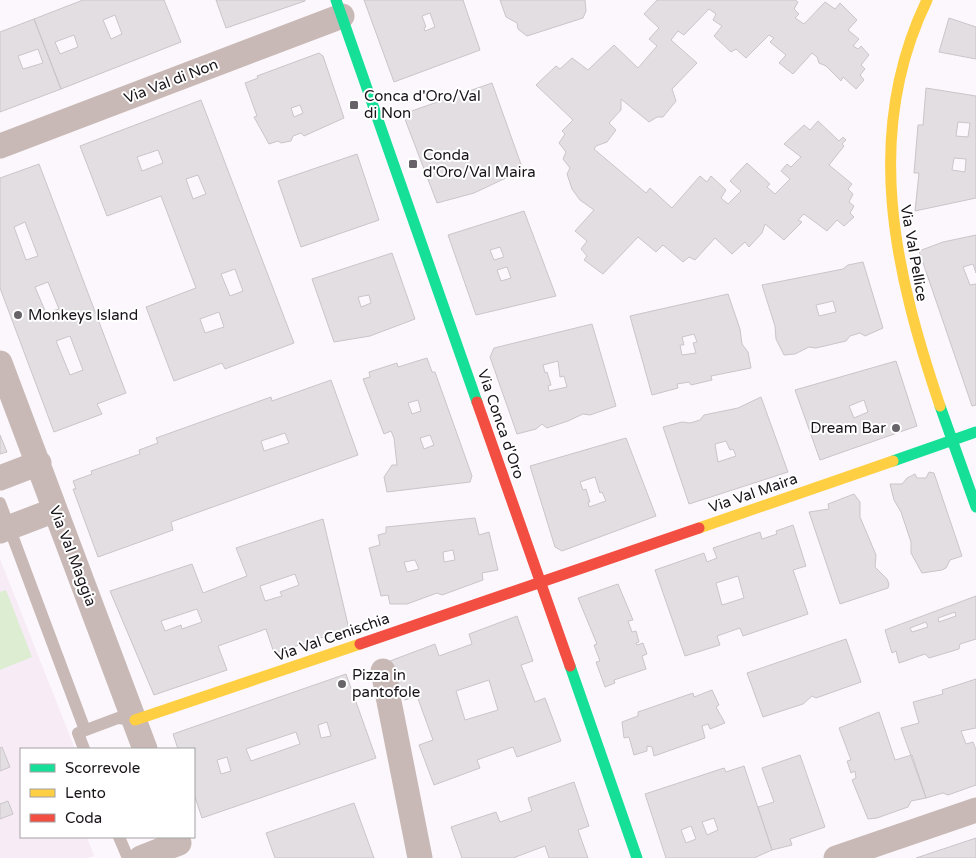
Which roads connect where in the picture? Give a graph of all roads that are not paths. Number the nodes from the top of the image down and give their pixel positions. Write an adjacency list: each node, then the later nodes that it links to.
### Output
1 (927, 0): 6 (street, Via Val Pellice)
2 (339, 8): 3 (street, Via Val di Non); 13 (street, Via Conca d'Oro)
3 (0, 146)
4 (0, 363): 7 (street, Via Val Maggia)
5 (976, 432): 6 (street, Via Val Maira)
6 (952, 440): 10 (street, Via Val Pellice); 13 (street, Via Val Maira)
7 (38, 463): 8 (street); 11 (street, Via Val Maggia)
8 (0, 478)
9 (0, 503): 12 (lane)
10 (976, 507)
11 (55, 510): 12 (street); 15 (street, Via Val Maggia)
12 (5, 529): 16 (lane)
13 (540, 583): 15 (street, Via Val Cenischia); 25 (street, Via Conca d'Oro)
14 (383, 671): 24 (street)
15 (135, 720): 16 (lane); 18 (street, Via Val Maggia)
16 (85, 730): 17 (lane)
17 (84, 748)
18 (145, 748)
19 (976, 810): 26 (street)
20 (119, 838): 22 (lane)
21 (180, 846): 23 (street)
22 (128, 858)
23 (141, 858)
24 (420, 858)
25 (637, 858)
26 (836, 858)

